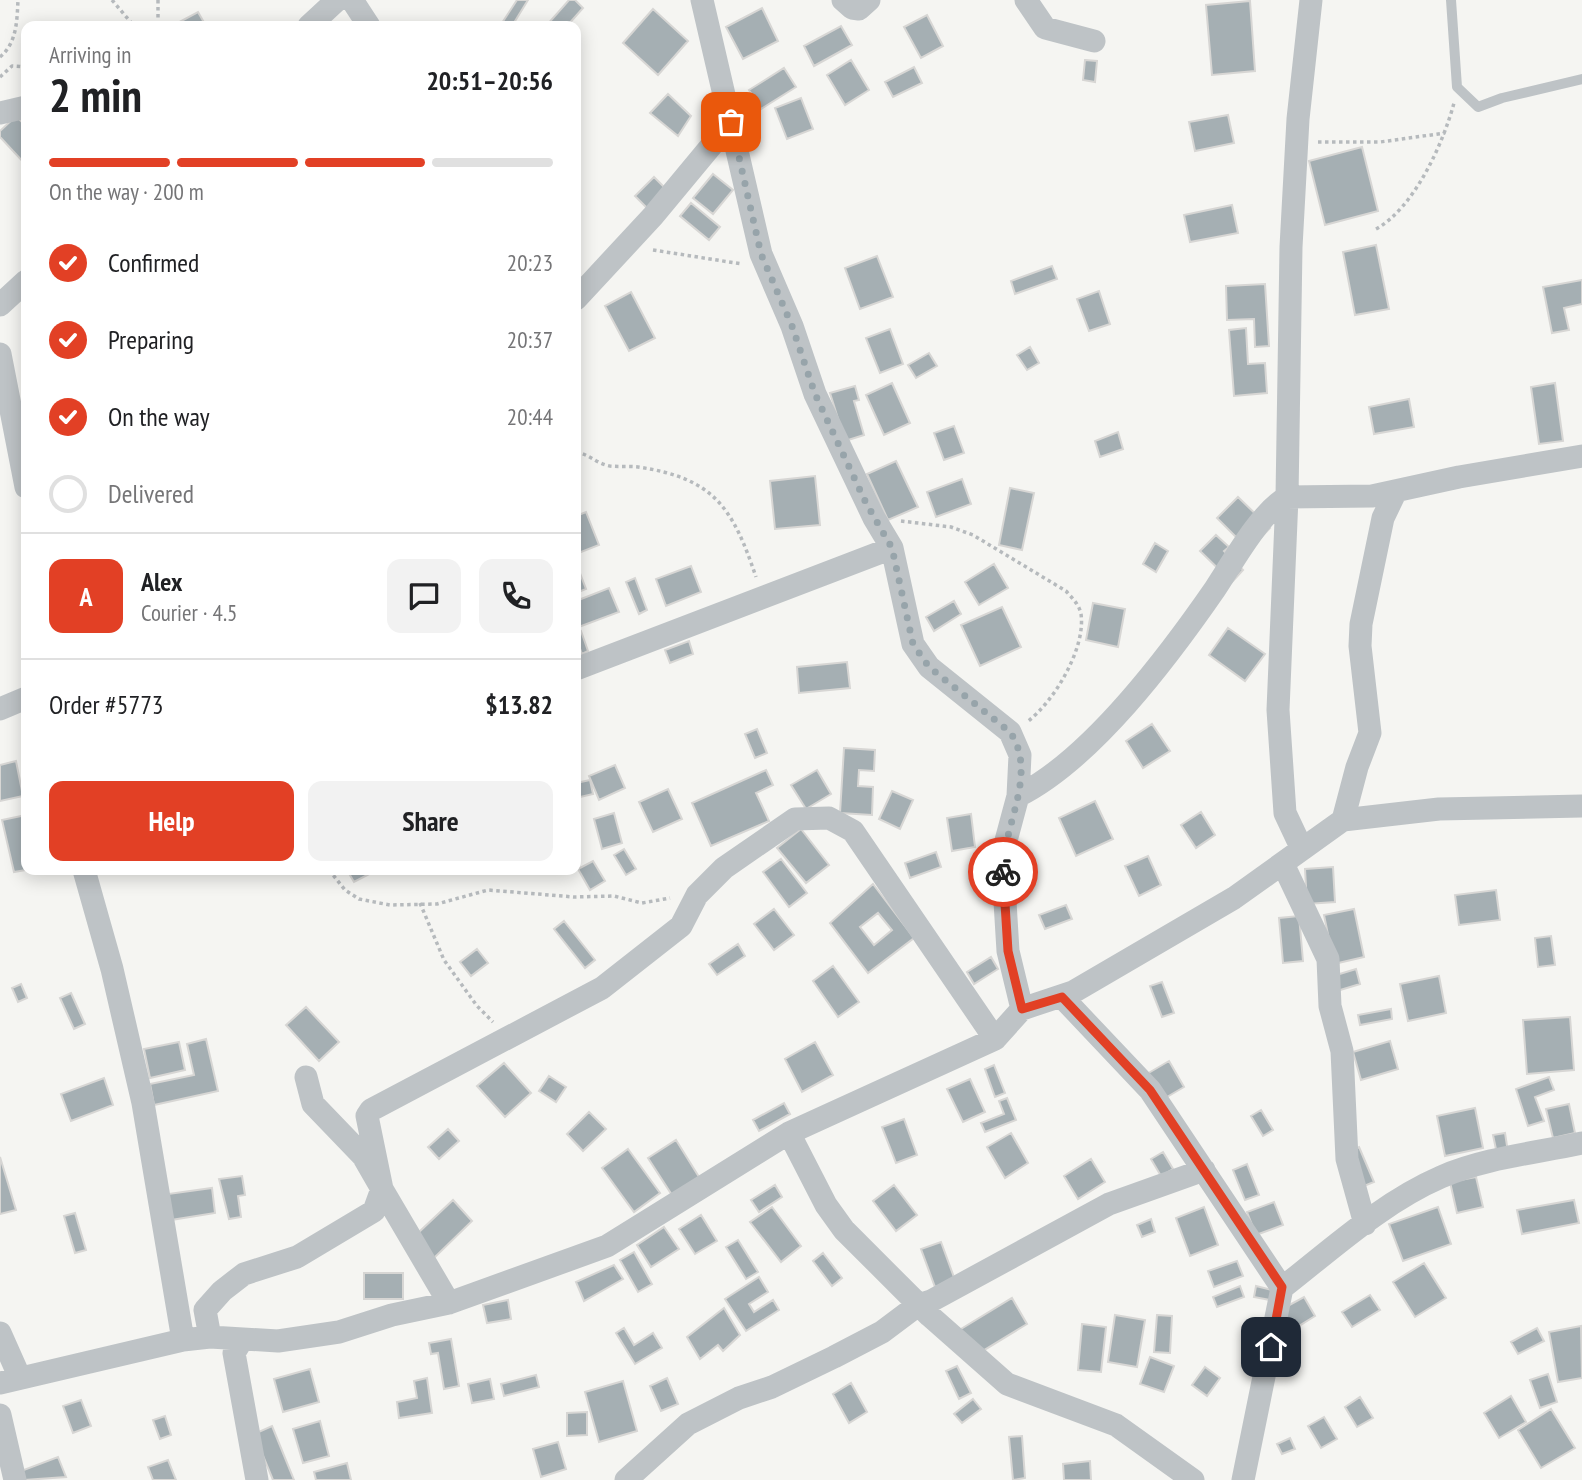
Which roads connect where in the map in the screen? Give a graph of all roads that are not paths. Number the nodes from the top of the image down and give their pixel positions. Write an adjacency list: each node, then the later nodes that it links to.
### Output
1 (337, 0): 9 (street)
2 (352, 0): 10 (street)
3 (702, 0): 15 (street)
4 (843, 0): 5 (street)
5 (869, 0)
6 (1027, 0): 11 (street)
7 (1311, 0): 23 (street)
8 (1451, 0): 12 (lane)
9 (314, 21)
10 (366, 21)
11 (1094, 41)
12 (1582, 79)
13 (21, 108): 14 (street)
14 (0, 113)
15 (731, 122): 17 (street); 24 (street)
16 (21, 286): 18 (street)
17 (581, 294)
18 (0, 305)
19 (0, 354): 21 (street)
20 (1582, 456): 22 (street)
21 (21, 461)
22 (1395, 493): 23 (street); 30 (street)
23 (1286, 497): 28 (street); 31 (street)
24 (892, 548): 25 (street); 28 (street)
25 (581, 668)
26 (21, 700): 27 (street)
27 (0, 709)
28 (1018, 796): 35 (street)
29 (1582, 806): 30 (street)
30 (1343, 820): 31 (street)
31 (1301, 847): 32 (street)
32 (1283, 864): 34 (street); 42 (street)
33 (86, 875): 48 (street)
34 (1062, 997): 35 (street); 40 (street)
35 (1022, 1009): 36 (street)
36 (995, 1039): 38 (street); 41 (street)
37 (306, 1077): 41 (street)
38 (789, 1133): 44 (street); 45 (street)
39 (1582, 1143): 42 (street)
40 (1204, 1170): 43 (street); 45 (street)
41 (382, 1189): 44 (street); 47 (street)
42 (1364, 1224): 43 (street)
43 (1282, 1287): 56 (street)
44 (449, 1303): 49 (street)
45 (918, 1305): 54 (street); 55 (street)
46 (0, 1333): 50 (street)
47 (210, 1337): 48 (street); 49 (street)
48 (183, 1340): 50 (street)
49 (242, 1340): 53 (street)
50 (6, 1383)
51 (0, 1415): 52 (street)
52 (15, 1480)
53 (257, 1480)
54 (626, 1480)
55 (1193, 1480)
56 (1244, 1480)

